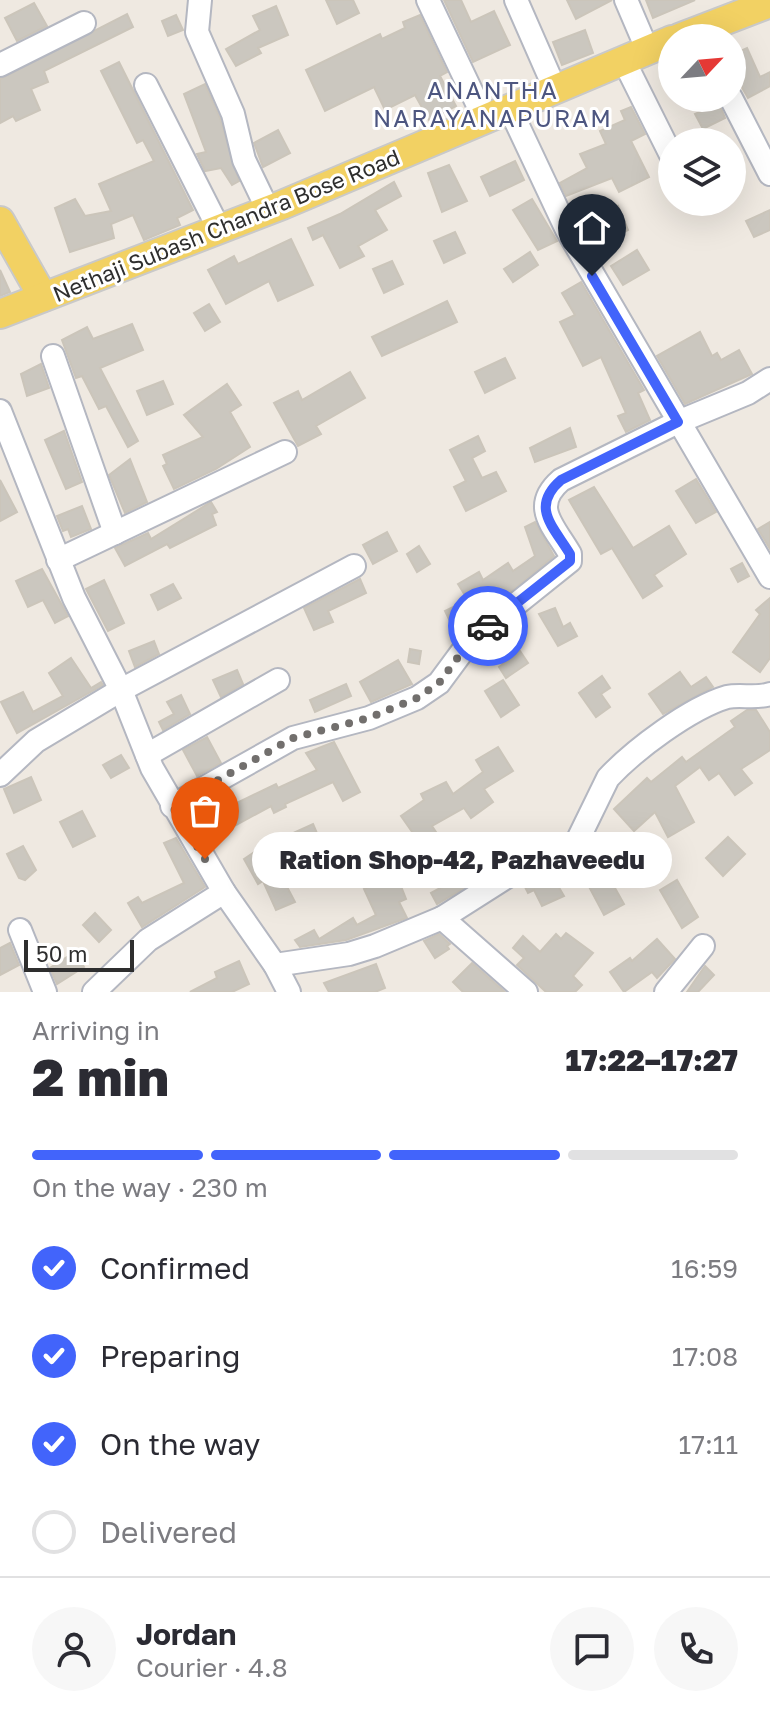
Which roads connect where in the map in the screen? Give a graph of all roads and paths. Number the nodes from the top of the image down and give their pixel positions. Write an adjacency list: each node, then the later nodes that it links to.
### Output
1 (200, 0): 16 (street)
2 (428, 0): 14 (street)
3 (516, 0): 12 (street)
4 (626, 0): 8 (street)
5 (770, 3): 7 (main road, Nethaji Subash Chandra Bose Road)
6 (84, 23): 10 (street)
7 (717, 24)
8 (658, 32)
9 (658, 47): 12 (main road, Nethaji Subash Chandra Bose Road)
10 (0, 65)
11 (146, 85): 18 (street)
12 (555, 89): 14 (main road, Nethaji Subash Chandra Bose Road)
13 (738, 112): 15 (street)
14 (498, 115): 16 (main road, Nethaji Subash Chandra Bose Road); 24 (street)
15 (770, 174)
16 (268, 210): 18 (main road, Nethaji Subash Chandra Bose Road)
17 (0, 221): 19 (main road)
18 (219, 229): 19 (main road, Nethaji Subash Chandra Bose Road)
19 (43, 297): 20 (main road, Nethaji Subash Chandra Bose Road)
20 (0, 314)
21 (53, 356): 26 (street)
22 (770, 379): 24 (street)
23 (0, 411): 27 (street)
24 (678, 422): 29 (street); 35 (street)
25 (285, 452): 26 (street)
26 (115, 533): 27 (street)
27 (58, 560): 31 (street)
28 (354, 566): 31 (street)
29 (770, 577)
30 (278, 680): 33 (street)
31 (121, 690): 33 (street); 34 (street)
32 (770, 694): 37 (street)
33 (147, 755): 35 (street)
34 (0, 775)
35 (172, 806): 36 (street)
36 (224, 892): 40 (street); 42 (street)
37 (442, 918): 40 (street); 44 (street)
38 (20, 930): 41 (street)
39 (703, 946): 45 (street)
40 (275, 965): 43 (street)
41 (45, 992)
42 (94, 992)
43 (289, 992)
44 (526, 992)
45 (666, 992)

